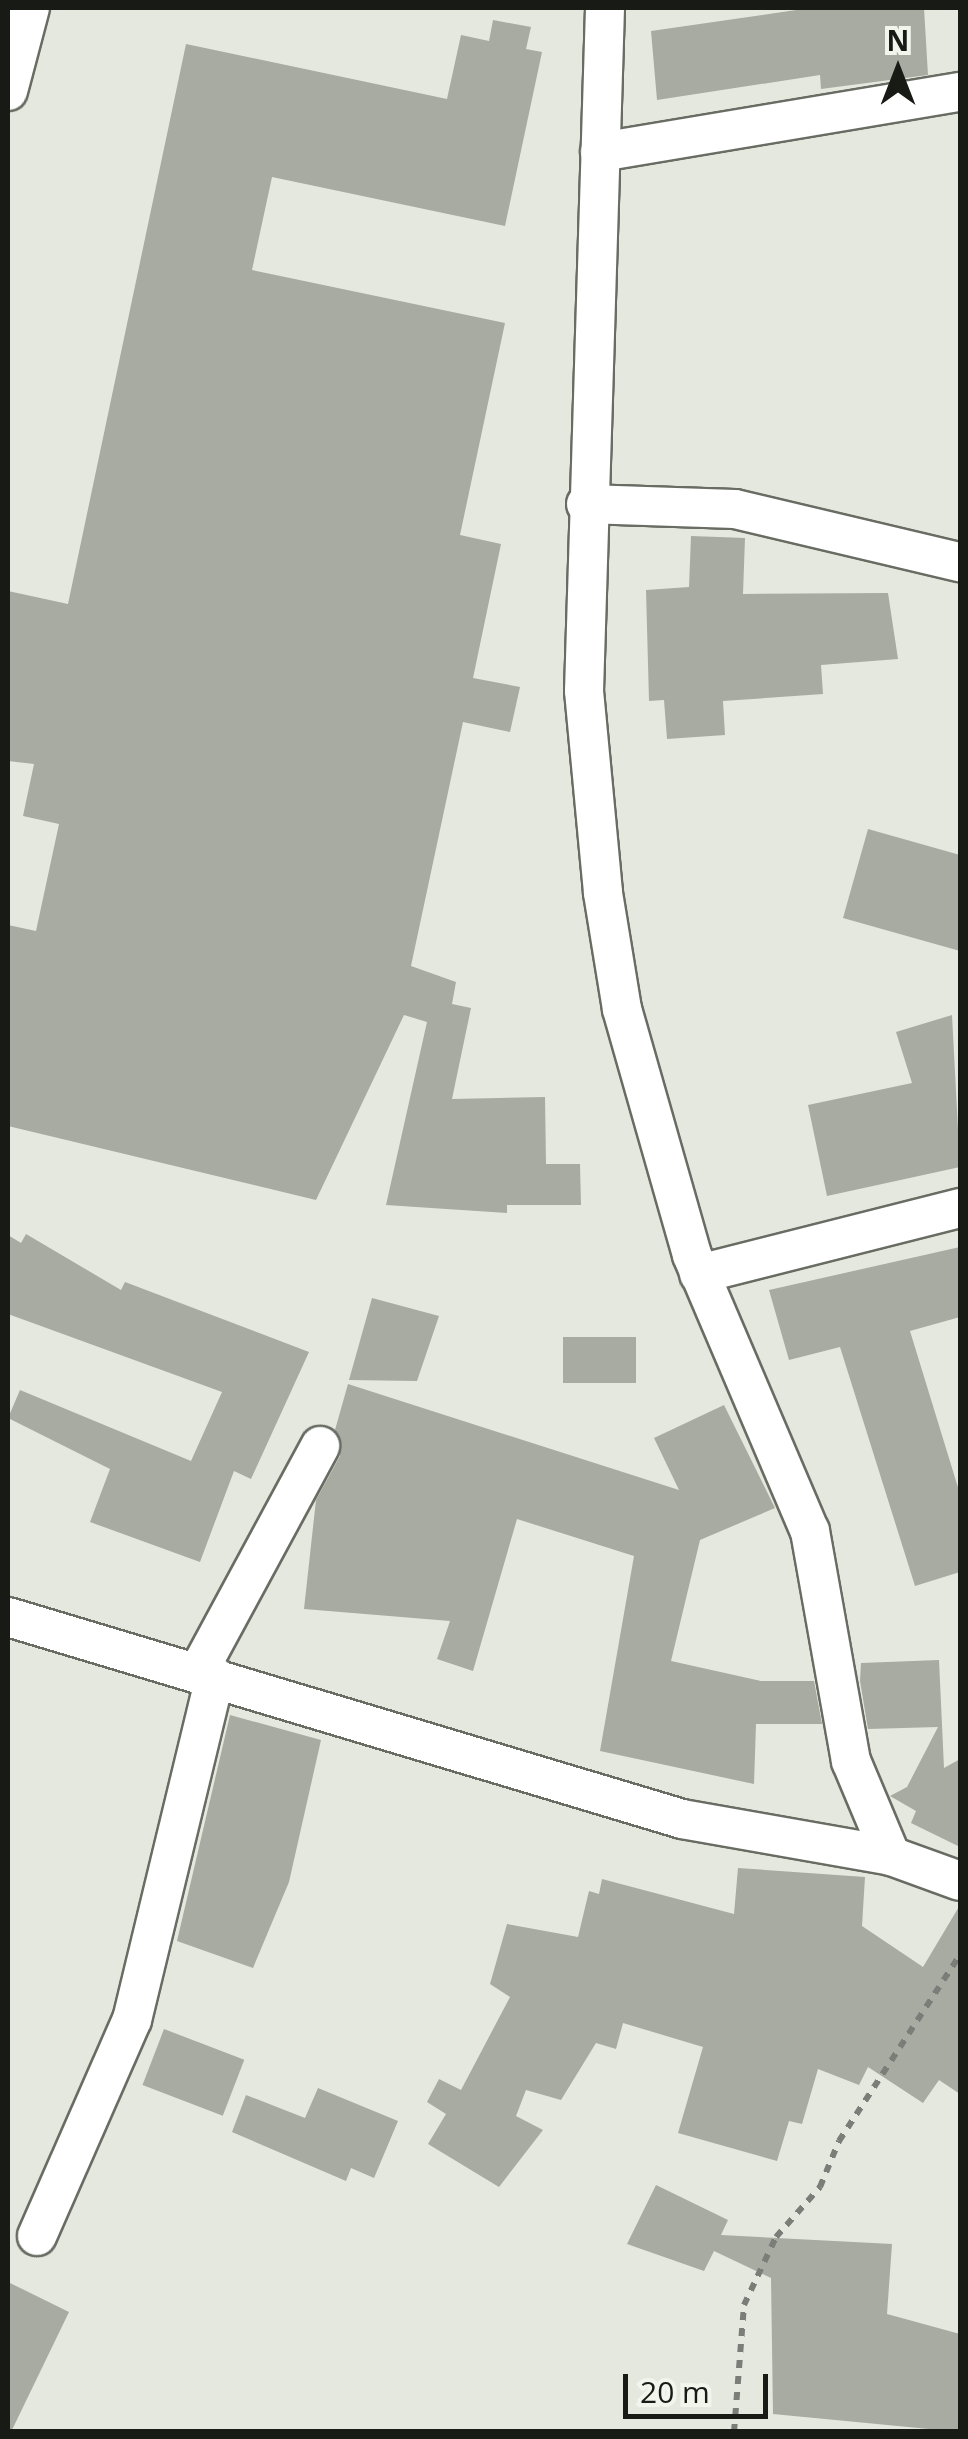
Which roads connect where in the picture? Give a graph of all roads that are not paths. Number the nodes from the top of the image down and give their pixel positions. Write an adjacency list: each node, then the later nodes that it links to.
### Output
1 (30, 8): 3 (street)
2 (605, 8): 5 (street)
3 (8, 91)
4 (960, 92): 5 (street)
5 (600, 152): 6 (street)
6 (586, 504): 7 (street); 9 (street)
7 (960, 562)
8 (960, 1208): 9 (street)
9 (699, 1274): 13 (street)
10 (320, 1446): 12 (street)
11 (8, 1617): 12 (street)
12 (206, 1674): 13 (street); 15 (street)
13 (891, 1856): 14 (street)
14 (960, 1881)
15 (38, 2236)

